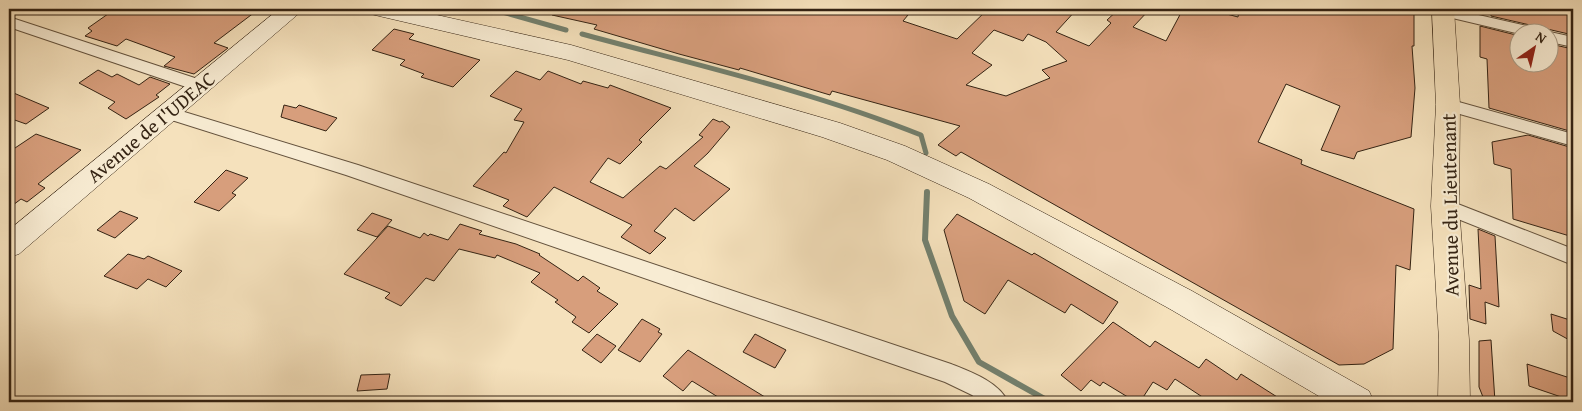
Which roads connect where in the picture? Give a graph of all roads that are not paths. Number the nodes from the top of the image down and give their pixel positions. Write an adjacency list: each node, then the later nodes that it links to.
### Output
1 (293, 9): 8 (main road, Avenue de I'UDEAC)
2 (379, 9): 16 (main road)
3 (1439, 10): 5 (street); 9 (main road, Avenue du Lieutenant)
4 (9, 22): 8 (street)
5 (1510, 27)
6 (1560, 39): 7 (street)
7 (1573, 42)
8 (201, 86): 10 (main road, Avenue de I'UDEAC)
9 (1448, 105): 11 (street); 12 (main road, Avenue du Lieutenant)
10 (168, 112): 13 (main road, Avenue de I'UDEAC); 15 (street)
11 (1573, 140)
12 (1445, 206): 14 (street); 17 (main road, Avenue du Lieutenant)
13 (9, 246)
14 (1573, 257)
15 (997, 402)
16 (1358, 402)
17 (1454, 402)

